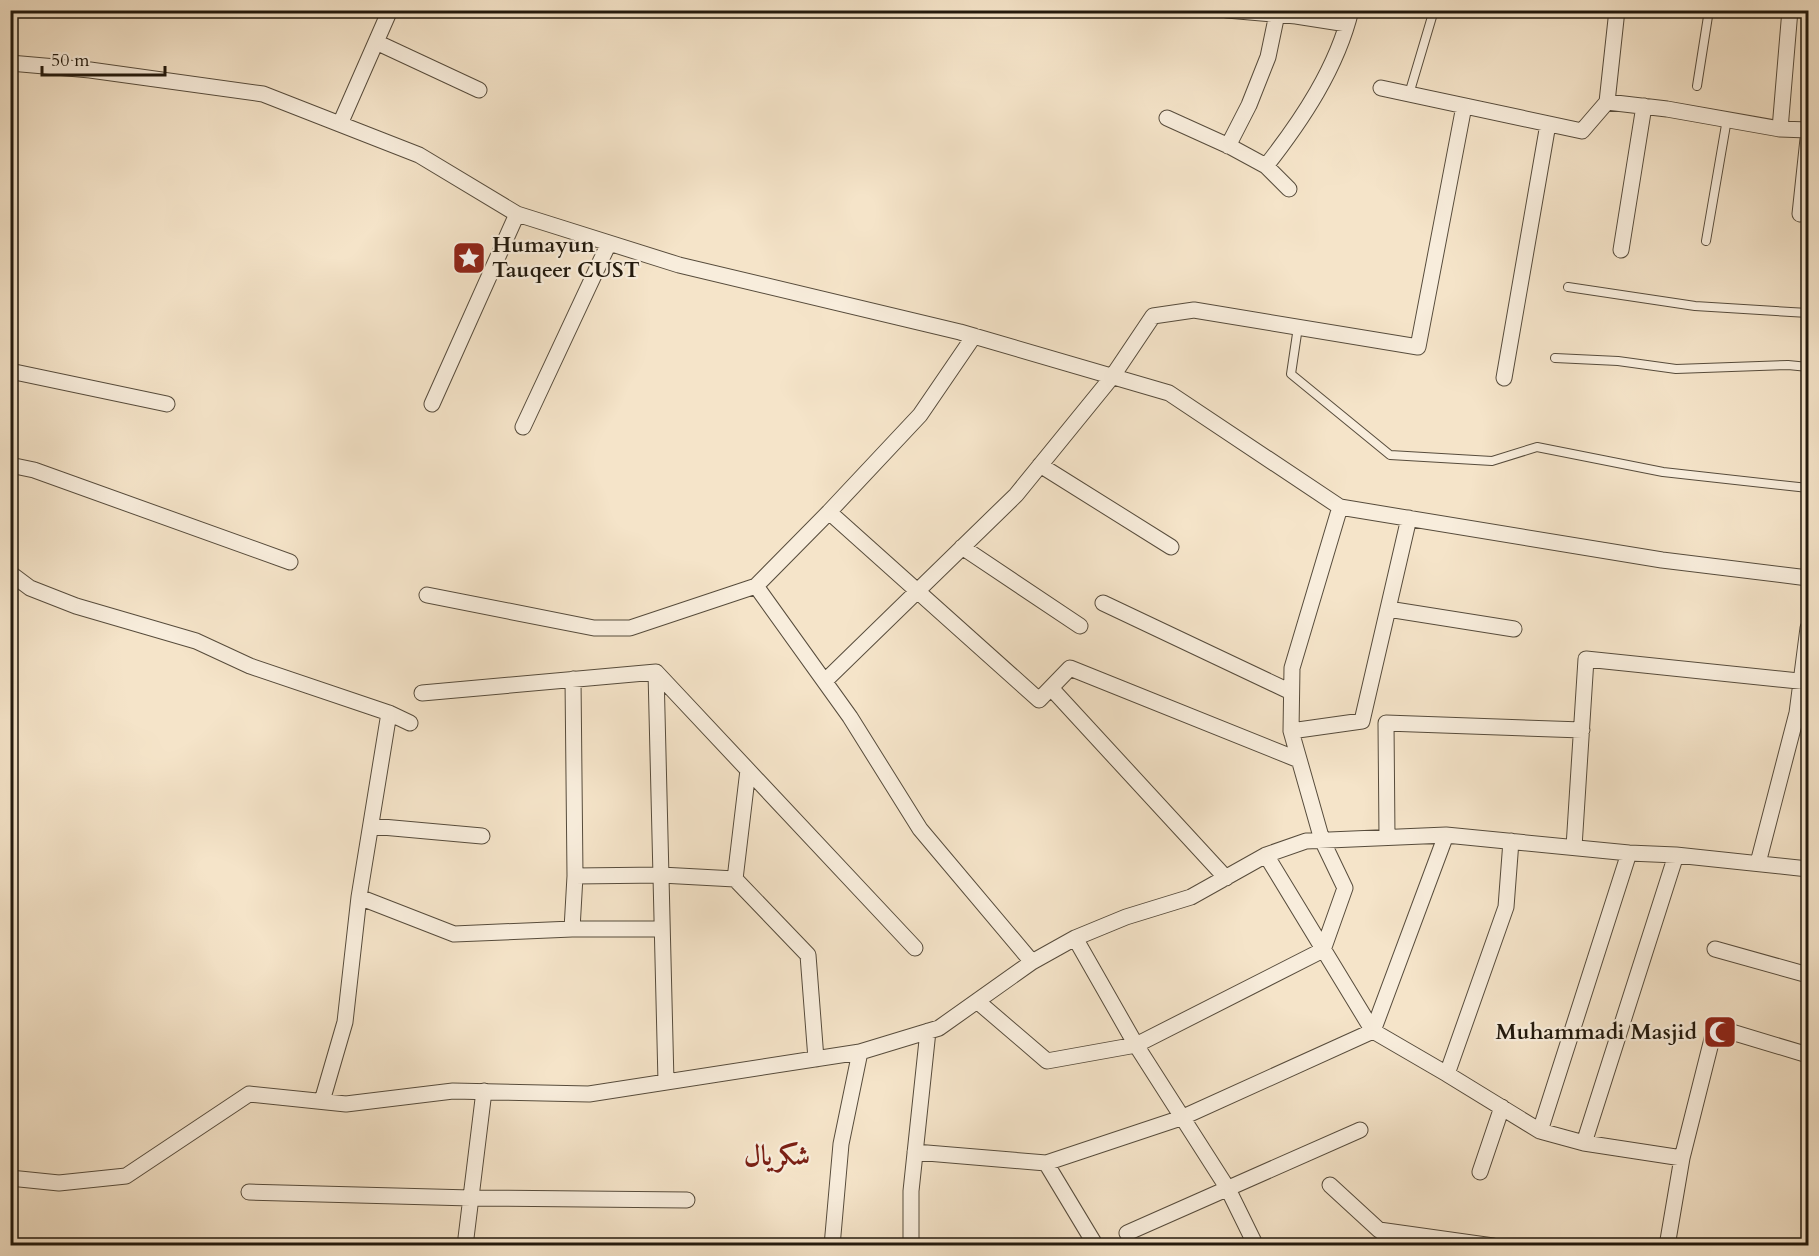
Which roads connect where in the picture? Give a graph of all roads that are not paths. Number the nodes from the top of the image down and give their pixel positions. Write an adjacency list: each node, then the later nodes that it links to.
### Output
1 (390, 10): 9 (street)
2 (1227, 10): 7 (street)
3 (1434, 10): 14 (lane)
4 (1617, 10): 15 (street)
5 (1708, 10): 11 (lane)
6 (1790, 10): 22 (street)
7 (1277, 14): 8 (street); 25 (street)
8 (1349, 17): 26 (street)
9 (376, 42): 13 (street); 20 (street)
10 (10, 63): 20 (street)
11 (1697, 86)
12 (1382, 88): 14 (street)
13 (479, 90)
14 (1409, 94): 16 (street)
15 (1606, 102): 17 (street); 21 (street)
16 (1464, 106): 21 (street); 35 (street)
17 (1644, 106): 19 (street); 32 (street)
18 (1167, 118): 25 (street)
19 (1727, 119): 22 (street); 30 (lane)
20 (340, 124): 28 (street)
21 (1548, 124): 41 (street)
22 (1780, 129): 23 (street)
23 (1809, 130)
24 (1809, 139): 29 (street)
25 (1228, 146): 26 (street)
26 (1266, 166): 27 (street)
27 (1289, 189)
28 (517, 214): 31 (street); 43 (street)
29 (1800, 214)
30 (1706, 241)
31 (609, 243): 36 (street); 44 (street)
32 (1621, 250)
33 (1569, 287): 34 (lane)
34 (1809, 313)
35 (1298, 327): 40 (street); 47 (lane)
36 (974, 336): 40 (street); 49 (street)
37 (1555, 358): 38 (lane)
38 (1809, 367)
39 (10, 371): 42 (street)
40 (1112, 377): 46 (street); 48 (street)
41 (1504, 378)
42 (167, 404)
43 (432, 404)
44 (523, 426)
45 (10, 465): 53 (street)
46 (1040, 465): 51 (street); 52 (street)
47 (1809, 488)
48 (1341, 507): 50 (street); 69 (street)
49 (829, 512): 56 (street); 57 (street)
50 (1409, 518): 55 (street); 60 (street)
51 (962, 547): 57 (street); 61 (street)
52 (1171, 547)
53 (290, 562)
54 (10, 573): 71 (street)
55 (1809, 578)
56 (756, 586): 58 (street); 66 (street)
57 (917, 591): 66 (street); 68 (street)
58 (427, 596)
59 (1102, 603): 69 (street)
60 (1388, 609): 63 (street); 74 (street)
61 (1080, 626)
62 (1809, 628): 67 (street)
63 (1514, 629)
64 (656, 672): 65 (street); 76 (street); 89 (street)
65 (573, 679): 70 (street); 90 (street)
66 (825, 681): 100 (street)
67 (1805, 681): 73 (street); 87 (street)
68 (1051, 688): 75 (street); 91 (street)
69 (1291, 692): 74 (street)
70 (422, 693)
71 (389, 713): 72 (street); 77 (street)
72 (410, 723)
73 (1582, 730): 80 (street); 83 (street)
74 (1291, 731): 75 (street)
75 (1299, 760): 81 (street)
76 (748, 770): 92 (street); 97 (street)
77 (371, 826): 79 (street); 93 (street)
78 (1446, 835): 80 (street); 82 (street); 104 (street)
79 (482, 836)
80 (1387, 837): 81 (street)
81 (1322, 840): 85 (street); 99 (street)
82 (1511, 841): 83 (street); 109 (street)
83 (1574, 847): 84 (street)
84 (1629, 852): 86 (street); 116 (street)
85 (1266, 855): 91 (street); 99 (street)
86 (1676, 855): 87 (street); 117 (street)
87 (1758, 863): 88 (street)
88 (1809, 869)
89 (661, 875): 90 (street); 92 (street); 95 (street)
90 (574, 876): 94 (street)
91 (1226, 878): 96 (street)
92 (735, 879): 108 (street)
93 (359, 897): 94 (street); 112 (street)
94 (572, 929): 95 (street)
95 (662, 929): 110 (street)
96 (1075, 938): 100 (street); 105 (street)
97 (915, 948)
98 (1715, 949): 101 (street)
99 (1323, 950): 104 (street); 105 (street)
100 (1032, 962): 102 (street)
101 (1809, 975)
102 (977, 1001): 103 (street); 105 (street)
103 (928, 1031): 106 (street); 118 (street)
104 (1373, 1031): 109 (street); 114 (street)
105 (1136, 1045): 114 (street)
106 (860, 1052): 108 (street); 131 (street)
107 (1809, 1055): 119 (street)
108 (816, 1059): 110 (street)
109 (1447, 1074): 113 (street)
110 (666, 1082): 111 (street)
111 (484, 1091): 112 (street); 126 (street)
112 (322, 1101): 122 (street)
113 (1502, 1107): 116 (street); 121 (street)
114 (1181, 1118): 120 (street); 124 (street)
115 (1360, 1130): 124 (street)
116 (1539, 1131): 117 (street)
117 (1584, 1143): 119 (street)
118 (915, 1152): 120 (street); 132 (street)
119 (1682, 1158): 137 (street)
120 (1046, 1162): 133 (street)
121 (1480, 1172)
122 (10, 1178)
123 (1330, 1185): 128 (street)
124 (1228, 1189): 129 (street); 134 (street)
125 (249, 1192): 126 (street)
126 (471, 1198): 127 (street); 130 (street)
127 (687, 1200)
128 (1379, 1230): 135 (street); 136 (street)
129 (1127, 1233)
130 (465, 1245)
131 (832, 1245)
132 (911, 1245)
133 (1096, 1245)
134 (1256, 1245)
135 (1401, 1245)
136 (1493, 1245)
137 (1667, 1245)

